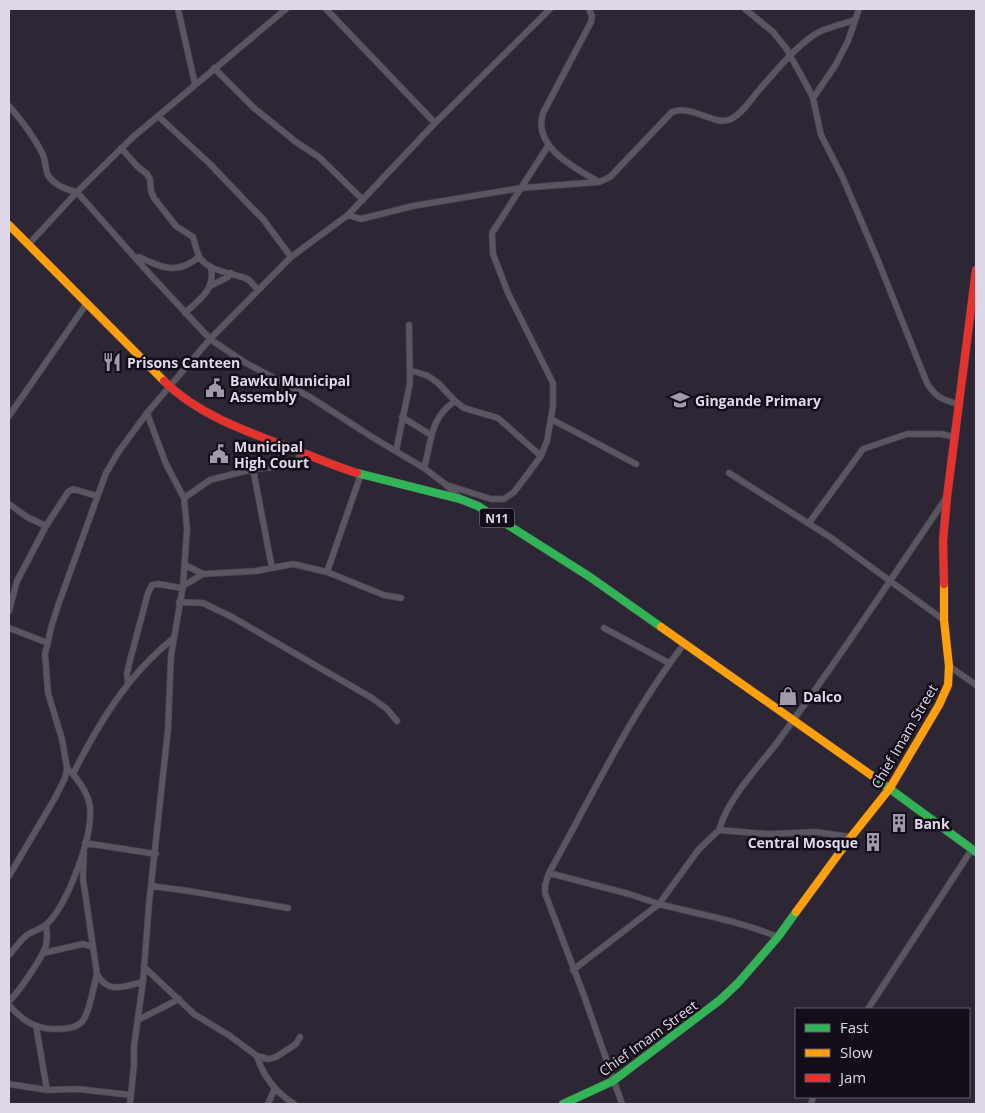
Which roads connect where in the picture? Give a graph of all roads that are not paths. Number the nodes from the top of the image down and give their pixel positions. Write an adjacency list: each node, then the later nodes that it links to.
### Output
1 (178, 9): 11 (street)
2 (286, 9): 10 (street)
3 (326, 9): 15 (street)
4 (550, 9): 15 (street)
5 (588, 9): 16 (street)
6 (745, 9): 9 (street)
7 (859, 9): 8 (street)
8 (854, 20): 9 (street); 12 (street)
9 (791, 55): 12 (street); 18 (street)
10 (214, 68): 11 (street); 21 (street)
11 (195, 84): 14 (street)
12 (813, 98): 40 (street)
13 (9, 106): 20 (street)
14 (158, 116): 17 (street); 26 (street)
15 (434, 123): 21 (street)
16 (548, 146): 18 (street); 19 (street)
17 (121, 148): 20 (street); 25 (street)
18 (599, 182): 19 (street)
19 (521, 188): 22 (street); 44 (street)
20 (77, 192): 24 (street); 27 (street)
21 (363, 200): 22 (street)
22 (348, 215): 26 (street)
23 (9, 225): 24 (main road, N11)
24 (29, 244): 33 (main road, N11)
25 (199, 257): 27 (street); 28 (street)
26 (291, 257): 32 (street)
27 (136, 259): 34 (street)
28 (211, 268): 30 (street); 31 (street)
29 (976, 270): 40 (main road, Chief Imam Street)
30 (231, 273): 31 (street); 32 (street)
31 (210, 286): 34 (street)
32 (258, 290): 36 (street)
33 (87, 303): 38 (main road, N11); 42 (street)
34 (185, 313): 36 (street)
35 (409, 325): 37 (street)
36 (210, 339): 38 (street); 47 (street)
37 (410, 370): 39 (street); 43 (street)
38 (169, 386): 41 (street); 48 (main road, N11)
39 (455, 401): 45 (street); 49 (street)
40 (958, 404): 46 (main road, Chief Imam Street)
41 (147, 413): 56 (street); 58 (street)
42 (9, 416)
43 (402, 417): 45 (street); 47 (street)
44 (551, 419): 49 (street); 50 (street)
45 (431, 435): 51 (street)
46 (955, 437): 57 (main road, Chief Imam Street); 61 (street)
47 (396, 451): 51 (street)
48 (301, 452): 52 (street); 54 (main road, N11)
49 (541, 456): 55 (street)
50 (636, 464)
51 (424, 468): 55 (street)
52 (254, 470): 58 (street); 64 (street)
53 (729, 473): 61 (street)
54 (361, 474): 59 (main road, N11); 65 (street)
55 (445, 484): 59 (street)
56 (96, 496): 62 (street); 76 (street)
57 (947, 497): 67 (street); 72 (main road, Chief Imam Street)
58 (184, 498): 63 (street)
59 (460, 499): 77 (main road, N11)
60 (9, 504): 62 (street)
61 (809, 523): 67 (street)
62 (46, 526): 71 (street)
63 (185, 566): 66 (street); 68 (street)
64 (272, 568): 65 (street); 66 (street)
65 (327, 572): 69 (street)
66 (203, 574): 68 (street)
67 (890, 581): 72 (street); 82 (street)
68 (182, 587): 70 (street); 80 (street)
69 (401, 598)
70 (179, 602): 75 (street); 83 (street)
71 (9, 611)
72 (944, 620): 79 (main road, Chief Imam Street)
73 (9, 628): 76 (street)
74 (604, 628): 78 (street)
75 (174, 638): 80 (street); 91 (street)
76 (48, 643): 84 (street)
77 (684, 644): 78 (street); 82 (main road, N11)
78 (669, 663): 92 (street)
79 (949, 666): 81 (street); 86 (main road, Chief Imam Street)
80 (128, 684): 85 (street)
81 (976, 684)
82 (794, 719): 86 (main road, N11); 87 (street)
83 (397, 721)
84 (67, 768): 85 (street); 93 (street)
85 (73, 774): 89 (street)
86 (890, 788): 88 (main road, Chief Imam Street); 90 (main road, N11)
87 (719, 830): 88 (street); 95 (street)
88 (851, 837): 98 (main road, Chief Imam Street)
89 (85, 846): 91 (street); 97 (street); 99 (street)
90 (974, 851): 109 (street)
91 (156, 854): 94 (street)
92 (549, 873): 95 (street); 103 (street)
93 (9, 876)
94 (151, 886): 96 (street); 102 (street)
95 (659, 904): 98 (street); 103 (street)
96 (288, 908)
97 (46, 925): 100 (street); 101 (street)
98 (778, 937): 114 (main road, Chief Imam Street)
99 (93, 947): 100 (street); 104 (street)
100 (43, 953): 107 (street)
101 (9, 955)
102 (144, 967): 105 (street); 106 (street)
103 (573, 970): 114 (street)
104 (97, 974): 105 (street); 111 (street)
105 (143, 982): 110 (street)
106 (179, 999): 110 (street); 113 (street)
107 (9, 1001)
108 (9, 1006): 111 (street)
109 (869, 1008)
110 (138, 1020): 118 (street)
111 (36, 1026): 117 (street)
112 (300, 1037): 113 (street)
113 (257, 1056): 116 (street)
114 (614, 1081): 122 (main road, Chief Imam Street); 123 (street)
115 (9, 1084): 117 (street)
116 (275, 1088): 120 (street); 121 (street)
117 (47, 1090): 118 (street)
118 (131, 1095): 119 (street)
119 (130, 1104)
120 (268, 1104)
121 (294, 1104)
122 (563, 1104)
123 (622, 1104)

